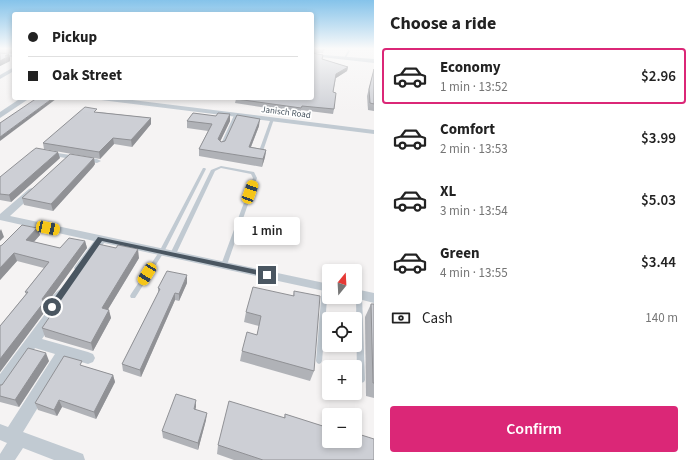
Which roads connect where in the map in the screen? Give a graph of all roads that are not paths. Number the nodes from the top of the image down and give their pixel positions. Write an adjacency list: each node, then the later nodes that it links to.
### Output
1 (11, 70): 2 (street)
2 (0, 76)
3 (23, 100): 6 (street)
4 (119, 100): 5 (street, Janisch Road)
5 (236, 114): 7 (street, Janisch Road); 9 (lane)
6 (0, 116)
7 (272, 119): 8 (street, Janisch Road); 10 (lane)
8 (374, 132)
9 (221, 147)
10 (261, 151)
11 (39, 152): 12 (street)
12 (68, 157): 13 (street); 14 (street)
13 (97, 162)
14 (57, 167)
15 (204, 169): 21 (lane)
16 (41, 182): 17 (street)
17 (2, 218): 18 (street)
18 (26, 223): 19 (street); 20 (street)
19 (16, 234)
20 (101, 239): 21 (street); 35 (street)
21 (161, 252): 22 (street); 26 (lane)
22 (173, 254): 23 (street); 23 (lane)
23 (224, 265): 24 (street)
24 (322, 287)
25 (362, 295): 27 (street)
26 (133, 296)
27 (374, 298)
28 (325, 304): 34 (lane)
29 (357, 304): 33 (lane)
30 (40, 344): 31 (street)
31 (65, 351): 32 (street); 36 (street)
32 (88, 358)
33 (360, 360)
34 (319, 361)
35 (0, 386)
36 (10, 436): 37 (street); 38 (street)
37 (6, 460)
38 (77, 460)

